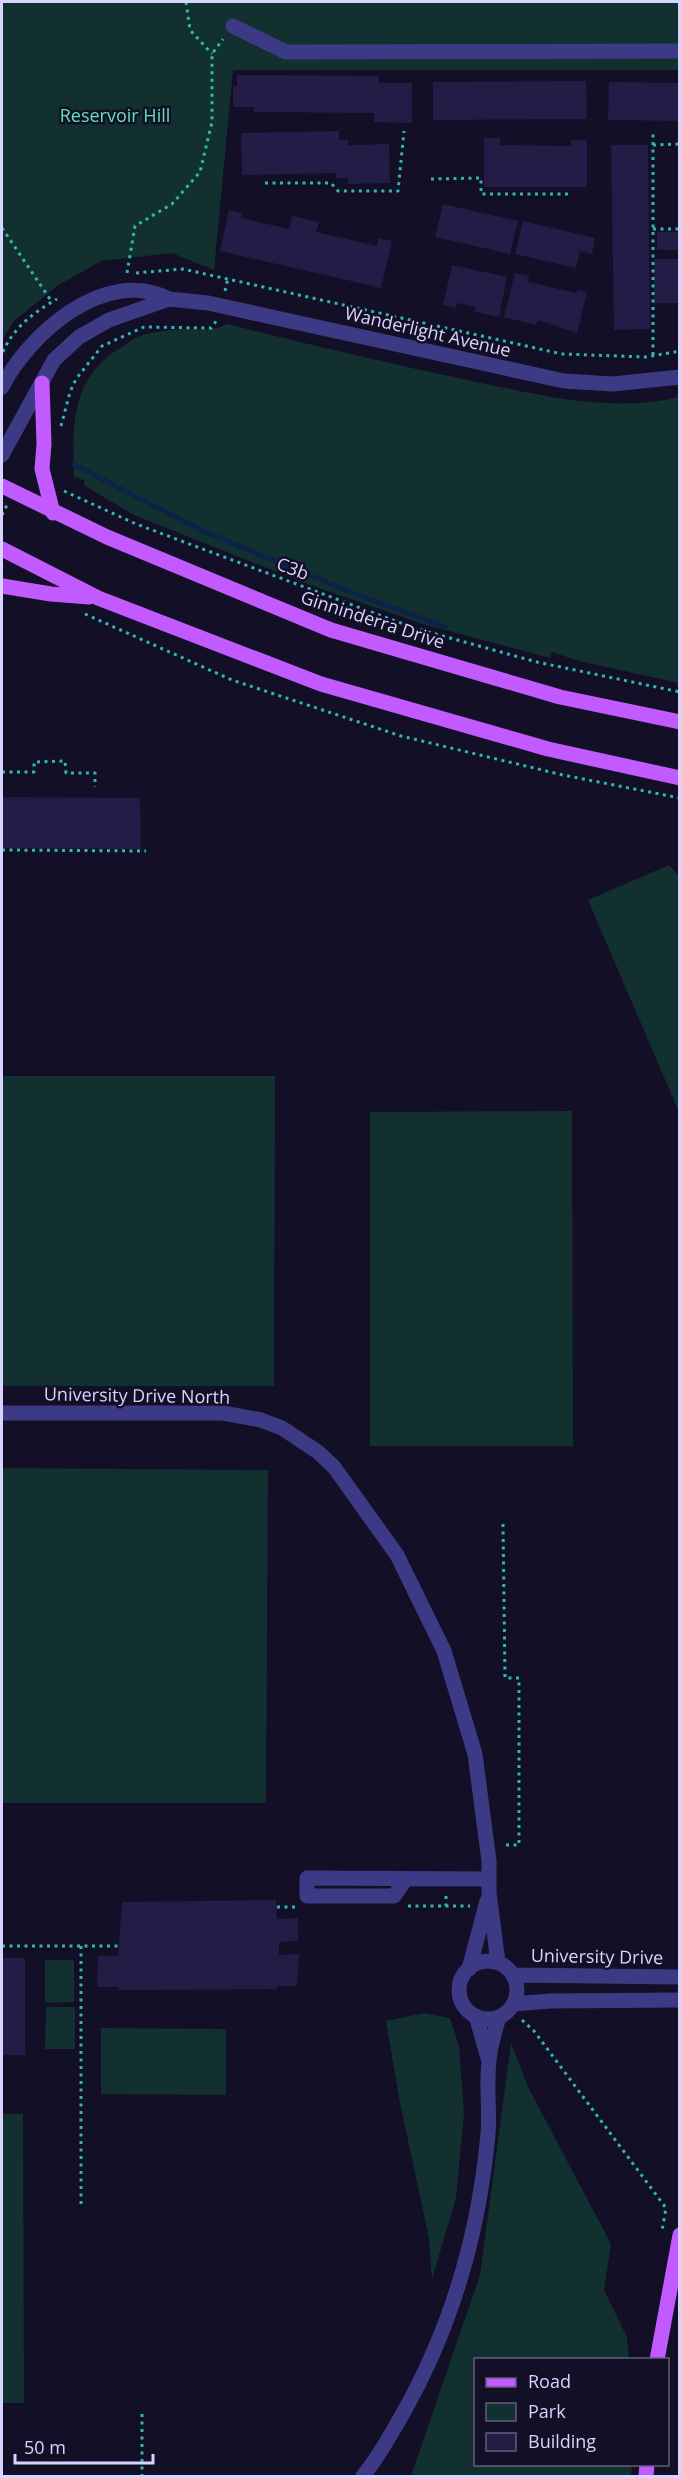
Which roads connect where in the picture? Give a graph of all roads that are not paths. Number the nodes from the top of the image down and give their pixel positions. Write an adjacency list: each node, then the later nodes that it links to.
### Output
1 (233, 26): 2 (street)
2 (680, 51)
3 (169, 299): 4 (street, Wanderlight Avenue); 5 (street, Wanderlight Avenue); 6 (street, Wanderlight Avenue)
4 (680, 376)
5 (42, 383): 7 (street, Wanderlight Avenue); 9 (main road)
6 (2, 387)
7 (2, 455)
8 (2, 486): 9 (main road, Ginninderra Drive)
9 (53, 513): 13 (main road, Ginninderra Drive)
10 (2, 549): 12 (main road)
11 (2, 586): 12 (main road)
12 (98, 598): 14 (main road)
13 (680, 722)
14 (680, 777)
15 (2, 1413): 17 (street, University Drive North)
16 (406, 1879): 16 (street); 17 (street)
17 (489, 1886): 18 (street, University Drive North); 19 (street, University Drive North)
18 (498, 1962): 19 (street); 20 (street)
19 (469, 1969): 24 (street)
20 (513, 1975): 21 (street, University Drive); 23 (street)
21 (680, 1977)
22 (680, 2000): 23 (street)
23 (507, 2010): 24 (street); 25 (street)
24 (476, 2016): 25 (street)
25 (489, 2061): 28 (street)
26 (680, 2235): 27 (main road)
27 (657, 2358)
28 (371, 2473)

